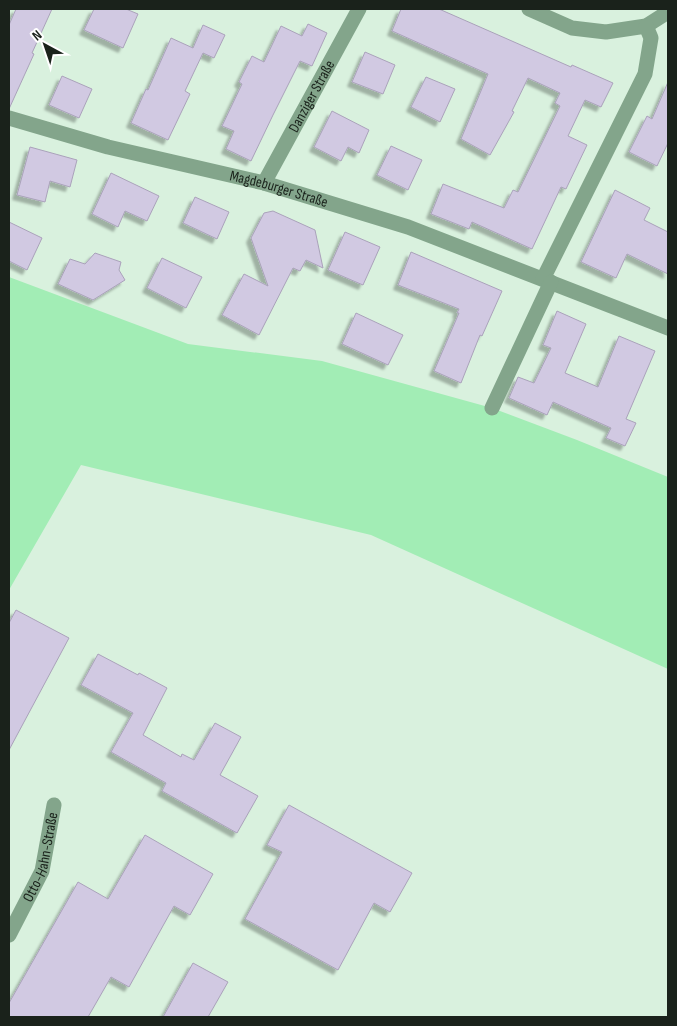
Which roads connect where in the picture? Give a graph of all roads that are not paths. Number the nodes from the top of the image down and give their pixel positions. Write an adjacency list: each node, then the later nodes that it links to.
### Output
1 (359, 9): 6 (street, Danziger Straße)
2 (530, 9): 4 (street)
3 (668, 12): 4 (street)
4 (646, 26): 7 (street)
5 (9, 118): 6 (street, Magdeburger Straße)
6 (264, 182): 7 (street, Magdeburger Straße)
7 (547, 280): 8 (street, Magdeburger Straße); 9 (street)
8 (668, 328)
9 (492, 408)
10 (54, 805): 11 (street, Otto-Hahn-Straße)
11 (9, 935)

